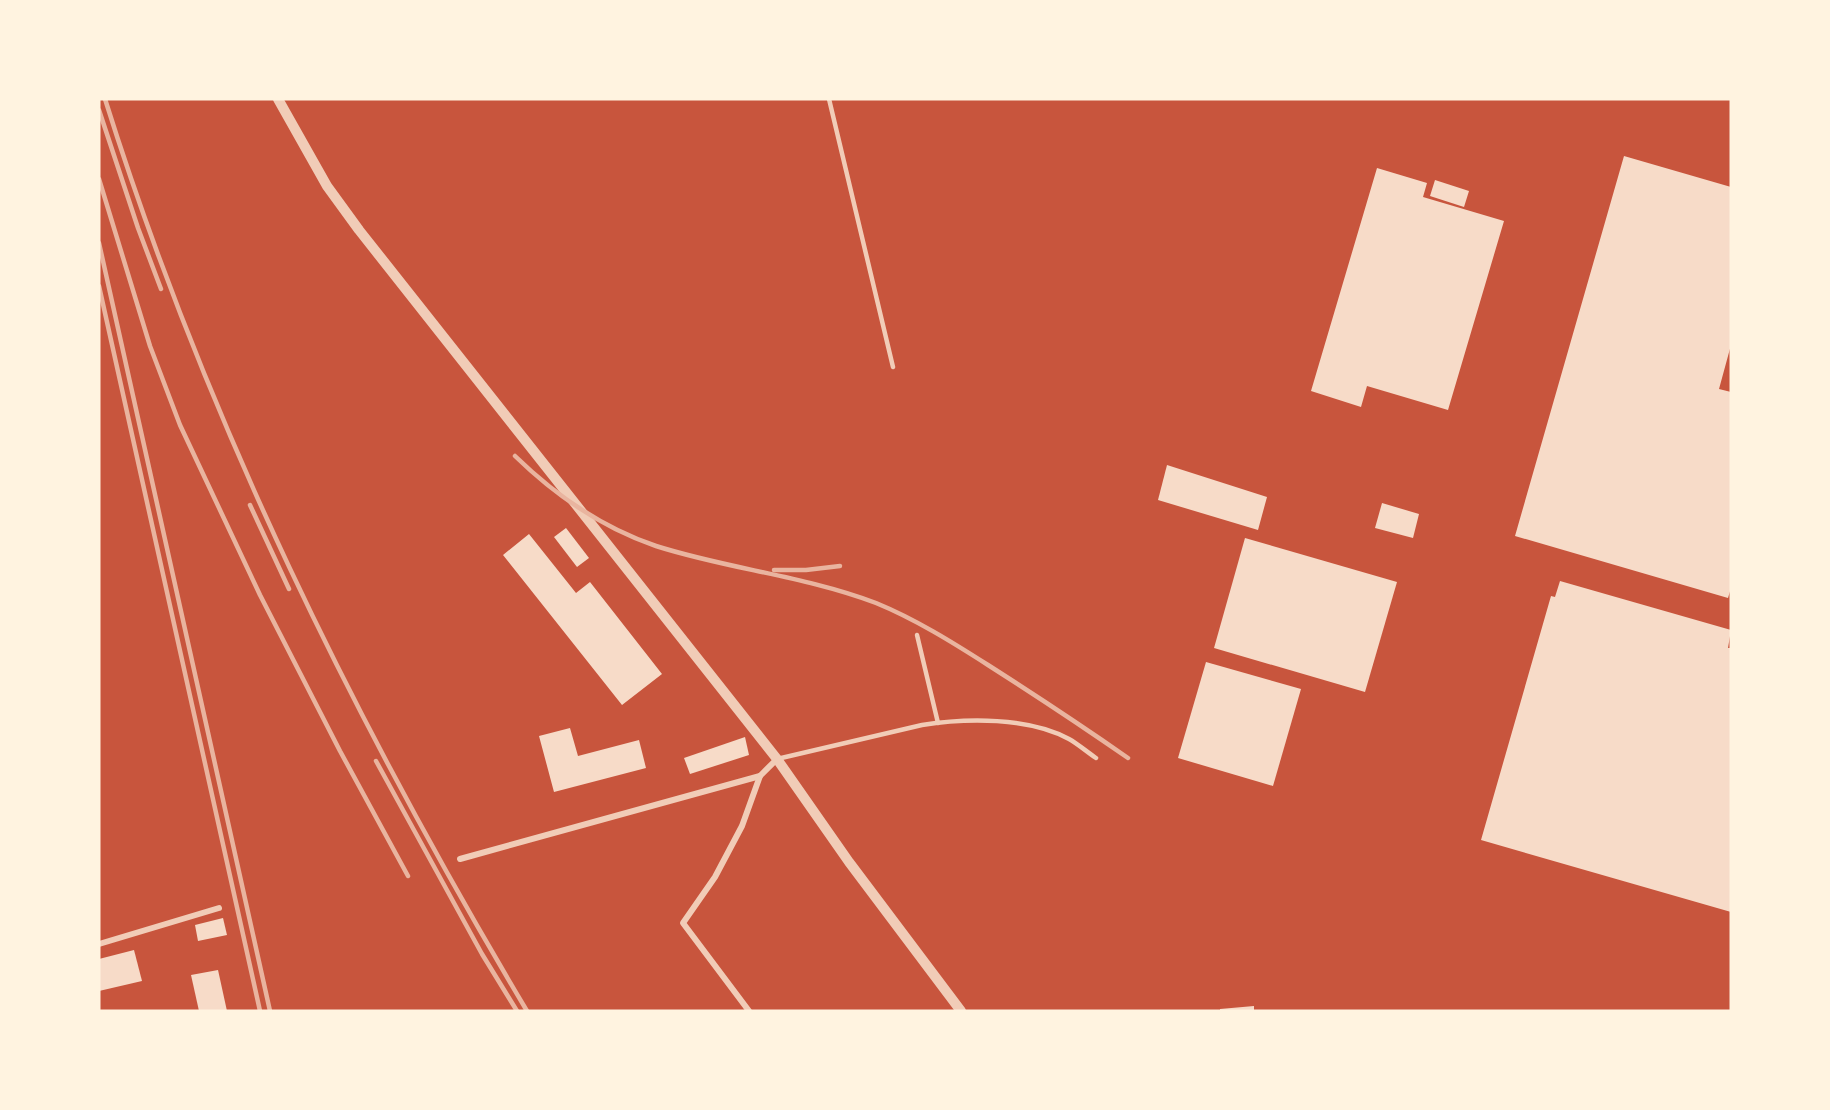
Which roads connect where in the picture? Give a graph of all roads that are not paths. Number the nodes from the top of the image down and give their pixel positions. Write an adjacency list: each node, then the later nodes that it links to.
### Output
1 (278, 99): 7 (street)
2 (829, 99): 3 (lane)
3 (893, 367)
4 (916, 635): 5 (lane)
5 (938, 723): 6 (lane); 7 (lane)
6 (1096, 758)
7 (777, 759): 8 (street); 13 (street)
8 (760, 776): 9 (street); 12 (street)
9 (460, 859)
10 (219, 908): 11 (street)
11 (99, 944)
12 (749, 1011)
13 (961, 1011)

